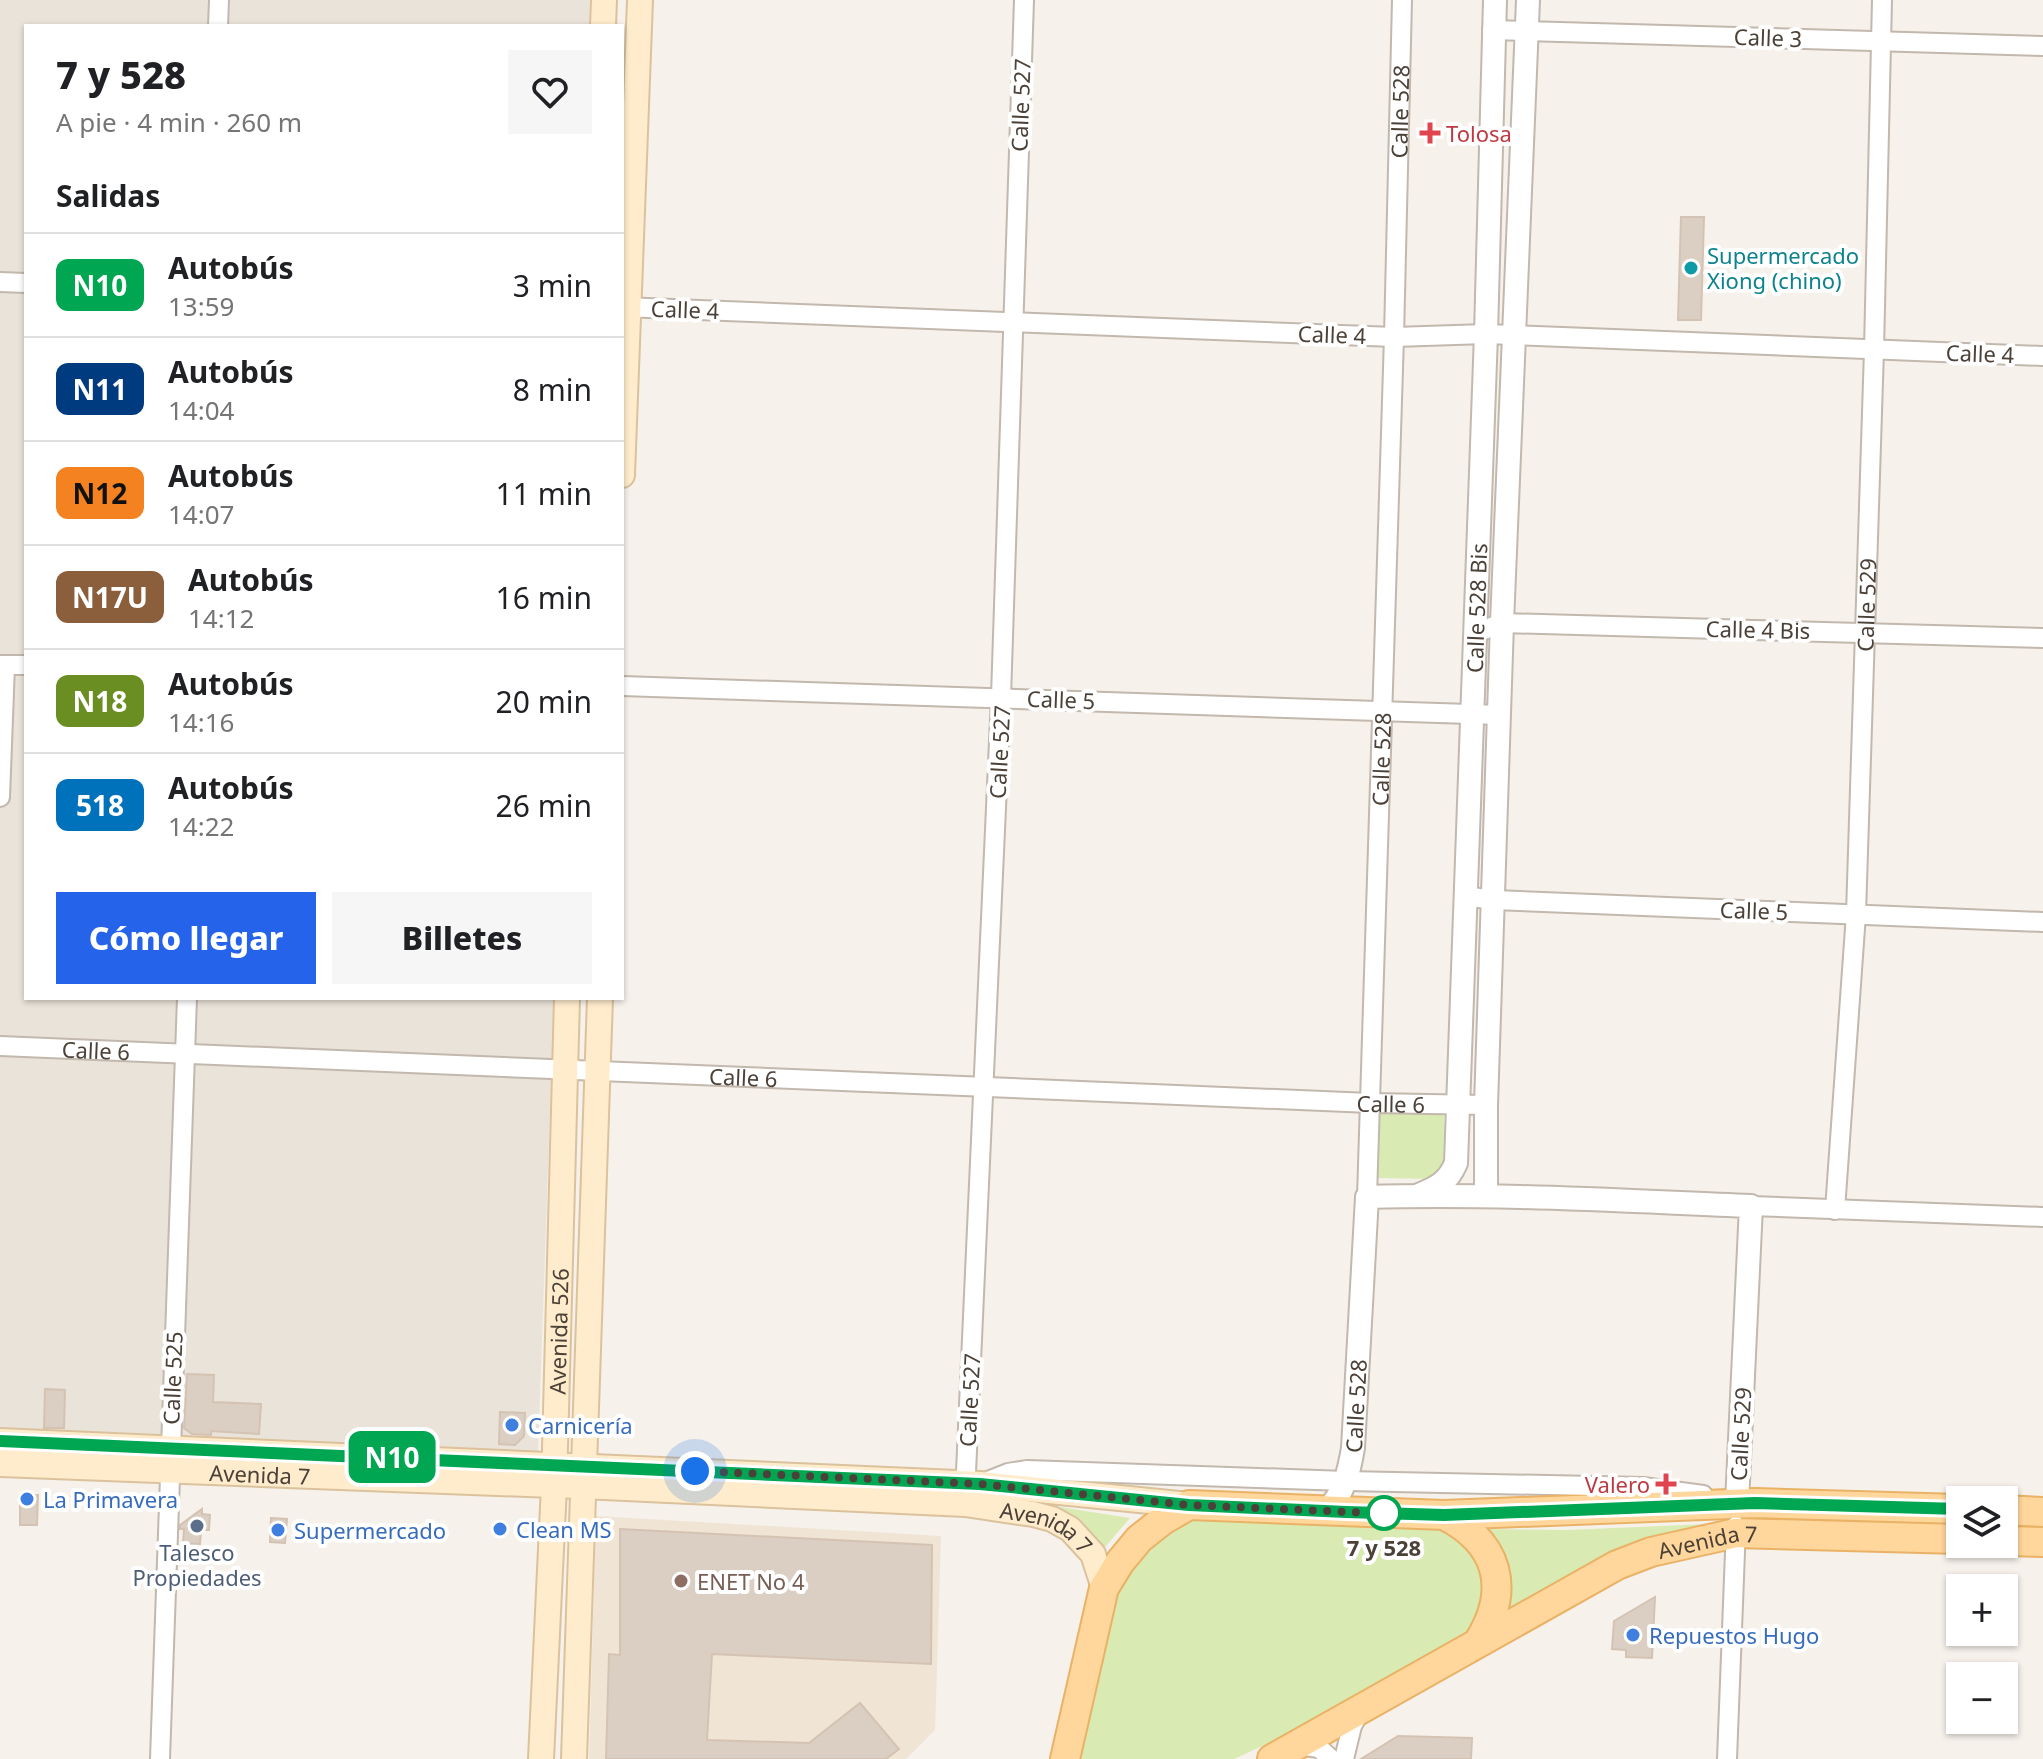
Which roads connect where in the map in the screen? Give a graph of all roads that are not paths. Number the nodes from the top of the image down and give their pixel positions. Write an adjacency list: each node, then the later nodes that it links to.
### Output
1 (219, 0): 9 (street)
2 (604, 0): 10 (main road)
3 (640, 0): 17 (main road)
4 (1024, 0): 18 (street, Calle 527)
5 (1402, 0): 21 (street, Calle 528)
6 (1495, 0): 12 (street, Calle 528 Bis)
7 (1528, 0): 11 (street, Calle 528 Bis)
8 (1882, 0): 13 (street, Calle 529)
9 (218, 24)
10 (603, 24)
11 (1526, 29): 12 (street, Calle 3); 13 (street, Calle 3); 20 (street, Calle 528 Bis)
12 (1492, 30): 19 (street, Calle 528 Bis)
13 (1880, 40): 14 (street, Calle 3); 22 (street, Calle 529)
14 (2043, 46)
15 (0, 282): 16 (street)
16 (24, 283)
17 (626, 307): 18 (street, Calle 4); 24 (main road)
18 (1014, 321): 21 (street, Calle 4); 32 (street, Calle 527)
19 (1486, 334): 20 (street, Calle 4); 21 (street, Calle 4); 27 (street, Calle 528 Bis)
20 (1513, 336): 22 (street, Calle 4); 25 (street, Calle 528 Bis)
21 (1394, 337): 33 (street, Calle 528)
22 (1874, 350): 23 (street, Calle 4); 26 (street, Calle 529)
23 (2043, 356)
24 (624, 391)
25 (1502, 623): 26 (street, Calle 4 Bis); 27 (street, Calle 4 Bis); 35 (street, Calle 528 Bis)
26 (1863, 631): 28 (street, Calle 4 Bis); 39 (street, Calle 529)
27 (1476, 633): 34 (street, Calle 528 Bis)
28 (2043, 638)
29 (2, 665): 30 (street); 36 (street)
30 (24, 665)
31 (624, 686): 32 (street, Calle 5)
32 (1001, 697): 33 (street, Calle 5); 48 (street, Calle 527)
33 (1381, 710): 34 (street, Calle 5); 49 (street, Calle 528)
34 (1472, 713): 35 (street, Calle 5); 37 (street, Calle 528 Bis)
35 (1500, 715): 38 (street, Calle 528 Bis)
36 (0, 797)
37 (1464, 896): 38 (street, Calle 5); 50 (street, Calle 528 Bis)
38 (1494, 900): 39 (street, Calle 5); 51 (street, Calle 528 Bis)
39 (1856, 914): 40 (street, Calle 5); 56 (street, Calle 529)
40 (2043, 922)
41 (187, 1000): 45 (street, Calle 525)
42 (567, 1000): 46 (main road, Avenida 526)
43 (600, 1000): 47 (main road, Avenida 526)
44 (0, 1046): 45 (street, Calle 6)
45 (185, 1054): 46 (street, Calle 6); 59 (street, Calle 525)
46 (565, 1069): 47 (street, Calle 6); 61 (main road, Avenida 526)
47 (597, 1071): 48 (street, Calle 6); 62 (main road, Avenida 526)
48 (983, 1085): 49 (street, Calle 6); 64 (street, Calle 527)
49 (1370, 1103): 50 (street, Calle 6); 54 (street, Calle 528)
50 (1457, 1105): 51 (street, Calle 6); 52 (street, Calle 528 Bis)
51 (1486, 1105): 53 (street, Calle 528 Bis)
52 (1419, 1195): 53 (street); 54 (street)
53 (1486, 1195): 55 (street)
54 (1367, 1197): 63 (street, Calle 528)
55 (1751, 1206): 56 (street); 65 (street, Calle 529)
56 (1835, 1210): 57 (street)
57 (2043, 1217)
58 (0, 1441): 59 (main road, Avenida 7)
59 (169, 1459): 60 (main road, Avenida 7); 61 (main road, Avenida 7); 80 (street, Calle 525)
60 (0, 1464)
61 (554, 1475): 62 (main road, Avenida 7); 81 (main road, Avenida 526)
62 (585, 1476): 64 (main road, Avenida 7); 82 (main road, Avenida 526)
63 (1346, 1481): 64 (street, Avenida 7); 65 (street, Avenida 7); 68 (street, Calle 528)
64 (970, 1491): 66 (main road, Avenida 7); 76 (main road, Avenida 7)
65 (1737, 1503): 67 (main road, Avenida 7); 71 (main road, Avenida 7); 72 (street, Calle 529)
66 (1189, 1505): 68 (main road, Avenida 7); 76 (main road)
67 (1946, 1509)
68 (1326, 1511): 71 (main road, Avenida 7)
69 (2018, 1511): 70 (main road)
70 (2043, 1512)
71 (1444, 1515): 77 (main road)
72 (1736, 1533): 73 (main road, Avenida 7); 77 (main road, Avenida 7); 87 (street, Calle 529)
73 (1946, 1539)
74 (2018, 1541): 75 (main road)
75 (2043, 1542)
76 (1104, 1588): 83 (main road)
77 (1479, 1641): 78 (main road, Avenida 7)
78 (1360, 1711): 79 (main road, Avenida 7); 86 (street)
79 (1299, 1745): 84 (main road, Avenida 7); 85 (street)
80 (160, 1759)
81 (541, 1759)
82 (574, 1759)
83 (1065, 1759)
84 (1272, 1759)
85 (1331, 1759)
86 (1344, 1759)
87 (1727, 1759)

